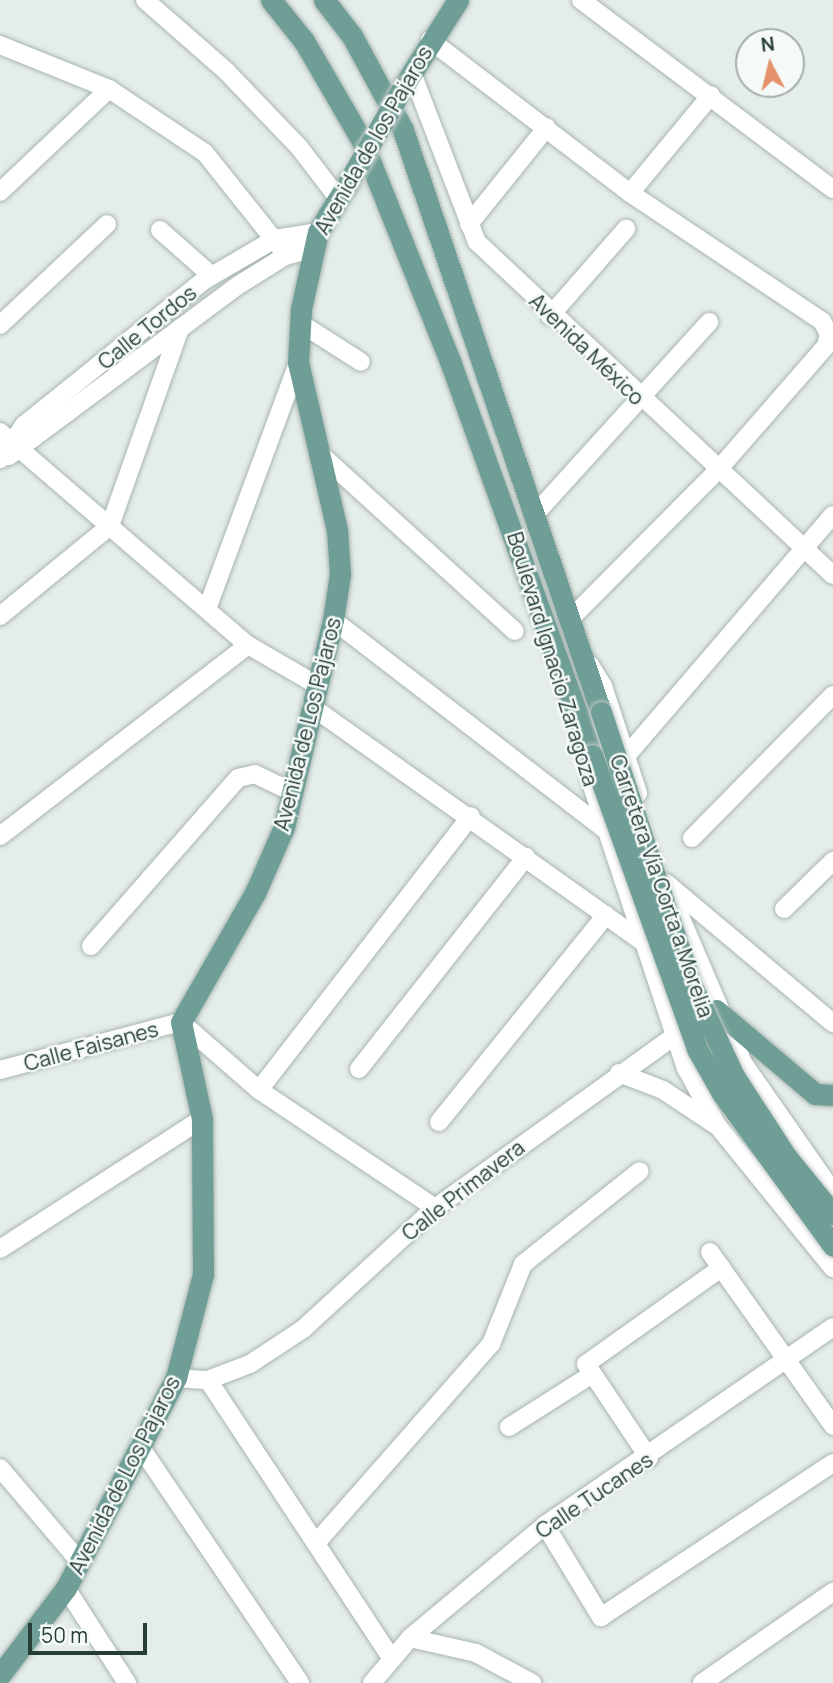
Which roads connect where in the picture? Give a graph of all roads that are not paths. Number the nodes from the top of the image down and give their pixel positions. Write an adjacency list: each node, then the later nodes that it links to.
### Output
1 (271, 0): 48 (main road, Boulevard Ignacio Zaragoza)
2 (324, 0): 36 (main road, Boulevard Ignacio Zaragoza)
3 (458, 0): 6 (main road, Avenida de los Pajaros)
4 (581, 0): 10 (street)
5 (151, 1): 13 (street)
6 (430, 40): 8 (main road, Avenida de los Pajaros); 11 (street)
7 (0, 45): 9 (street)
8 (408, 80): 13 (main road, Avenida de los Pajaros, bridge); 17 (street, Avenida México)
9 (109, 89): 12 (street); 20 (street)
10 (711, 95): 14 (street); 15 (street)
11 (547, 127): 15 (street); 17 (street)
12 (3, 184)
13 (344, 189): 21 (main road, Avenida de los Pajaros)
14 (833, 189)
15 (630, 193): 35 (street)
16 (107, 224): 27 (street)
17 (469, 224): 24 (street, Avenida México)
18 (626, 229): 24 (street)
19 (160, 230): 23 (street)
20 (275, 239): 21 (street, Calle Tordos); 22 (street); 23 (street, Calle Tordos)
21 (316, 240): 22 (street, Calle Tordos); 26 (main road, Avenida de los Pajaros)
22 (285, 256): 28 (street, Calle Tordos)
23 (212, 276): 32 (street, Calle Tordos)
24 (550, 316): 31 (street, Avenida México)
25 (709, 322): 31 (street)
26 (300, 323): 29 (street); 30 (main road, Avenida de los Pajaros)
27 (0, 325)
28 (180, 328): 32 (street, Calle Tordos); 38 (street)
29 (361, 362)
30 (298, 363): 33 (main road, Avenida de los Pajaros); 41 (street)
31 (640, 400): 35 (street, Avenida México); 36 (street)
32 (10, 441): 34 (street, Calle Tordos); 38 (street)
33 (318, 452): 44 (main road, Avenida de Los Pajaros); 45 (street)
34 (1, 460)
35 (717, 471): 39 (street, Avenida México); 43 (street)
36 (536, 513): 43 (main road, Boulevard Ignacio Zaragoza)
37 (833, 515): 39 (street)
38 (110, 526): 41 (street); 42 (street)
39 (802, 548): 40 (street, Avenida México); 52 (street)
40 (833, 575)
41 (206, 609): 46 (street)
42 (0, 616)
43 (570, 619): 47 (main road, Boulevard Ignacio Zaragoza)
44 (333, 620): 49 (main road, Avenida de Los Pajaros); 55 (street)
45 (515, 631)
46 (248, 645): 49 (street); 56 (street)
47 (582, 652): 52 (street, Boulevard Ignacio Zaragoza); 80 (main road, Carretera Vía Corta a Morelia, bridge)
48 (556, 654): 55 (street, Boulevard Ignacio Zaragoza); 81 (main road, Carretera Vía Corta a Morelia, bridge)
49 (315, 684): 51 (main road, Avenida de Los Pajaros)
50 (833, 695): 57 (street)
51 (311, 706): 53 (main road, Avenida de Los Pajaros); 54 (street)
52 (627, 755): 60 (street, Boulevard Ignacio Zaragoza)
53 (292, 792): 64 (street); 66 (main road, Avenida de Los Pajaros)
54 (471, 816): 58 (street); 72 (street)
55 (607, 831): 63 (street, Boulevard Ignacio Zaragoza)
56 (0, 836)
57 (692, 838)
58 (526, 857): 62 (street); 69 (street)
59 (833, 861): 61 (street)
60 (666, 883): 65 (street, Boulevard Ignacio Zaragoza); 67 (street)
61 (784, 909)
62 (606, 915): 63 (street); 75 (street)
63 (646, 944): 68 (street, Boulevard Ignacio Zaragoza)
64 (91, 946)
65 (716, 1010): 68 (street, Calle Primavera); 73 (main road); 78 (street, Boulevard Ignacio Zaragoza)
66 (181, 1023): 70 (street, Calle Faisanes); 72 (street); 74 (main road, Avenida de Los Pajaros)
67 (833, 1023)
68 (674, 1035): 71 (street, Calle Primavera); 76 (street, Boulevard Ignacio Zaragoza)
69 (359, 1069)
70 (0, 1070)
71 (619, 1073): 76 (street); 79 (street, Calle Primavera)
72 (259, 1090): 79 (street)
73 (833, 1095)
74 (202, 1119): 82 (street); 89 (main road, Avenida de Los Pajaros)
75 (439, 1122)
76 (717, 1125): 85 (street, Boulevard Ignacio Zaragoza)
77 (640, 1171): 98 (street)
78 (833, 1192)
79 (435, 1208): 90 (street, Calle Primavera)
80 (833, 1214)
81 (833, 1246)
82 (0, 1249)
83 (710, 1252): 84 (street)
84 (720, 1268): 87 (street); 88 (street)
85 (833, 1268)
86 (833, 1327): 87 (street, Calle Tucanes)
87 (784, 1359): 91 (street); 94 (street, Calle Tucanes)
88 (589, 1369): 92 (street); 94 (street)
89 (176, 1378): 90 (street, Calle Primavera); 93 (main road, Avenida de Los Pajaros)
90 (208, 1380): 98 (street)
91 (833, 1426)
92 (509, 1427)
93 (139, 1445): 99 (main road, Avenida de Los Pajaros); 106 (street)
94 (649, 1458): 97 (street, Calle Tucanes)
95 (833, 1463): 97 (street)
96 (0, 1468): 99 (street)
97 (545, 1525): 102 (street, Calle Tucanes)
98 (317, 1542): 103 (street)
99 (80, 1562): 100 (main road, Avenida de Los Pajaros)
100 (66, 1588): 104 (main road, Avenida de Los Pajaros); 105 (street)
101 (833, 1592): 109 (street)
102 (410, 1638): 103 (street, Calle Tucanes); 108 (street)
103 (390, 1656): 107 (street, Calle Tucanes)
104 (0, 1675)
105 (127, 1683)
106 (300, 1683)
107 (372, 1683)
108 (531, 1683)
109 (702, 1683)

